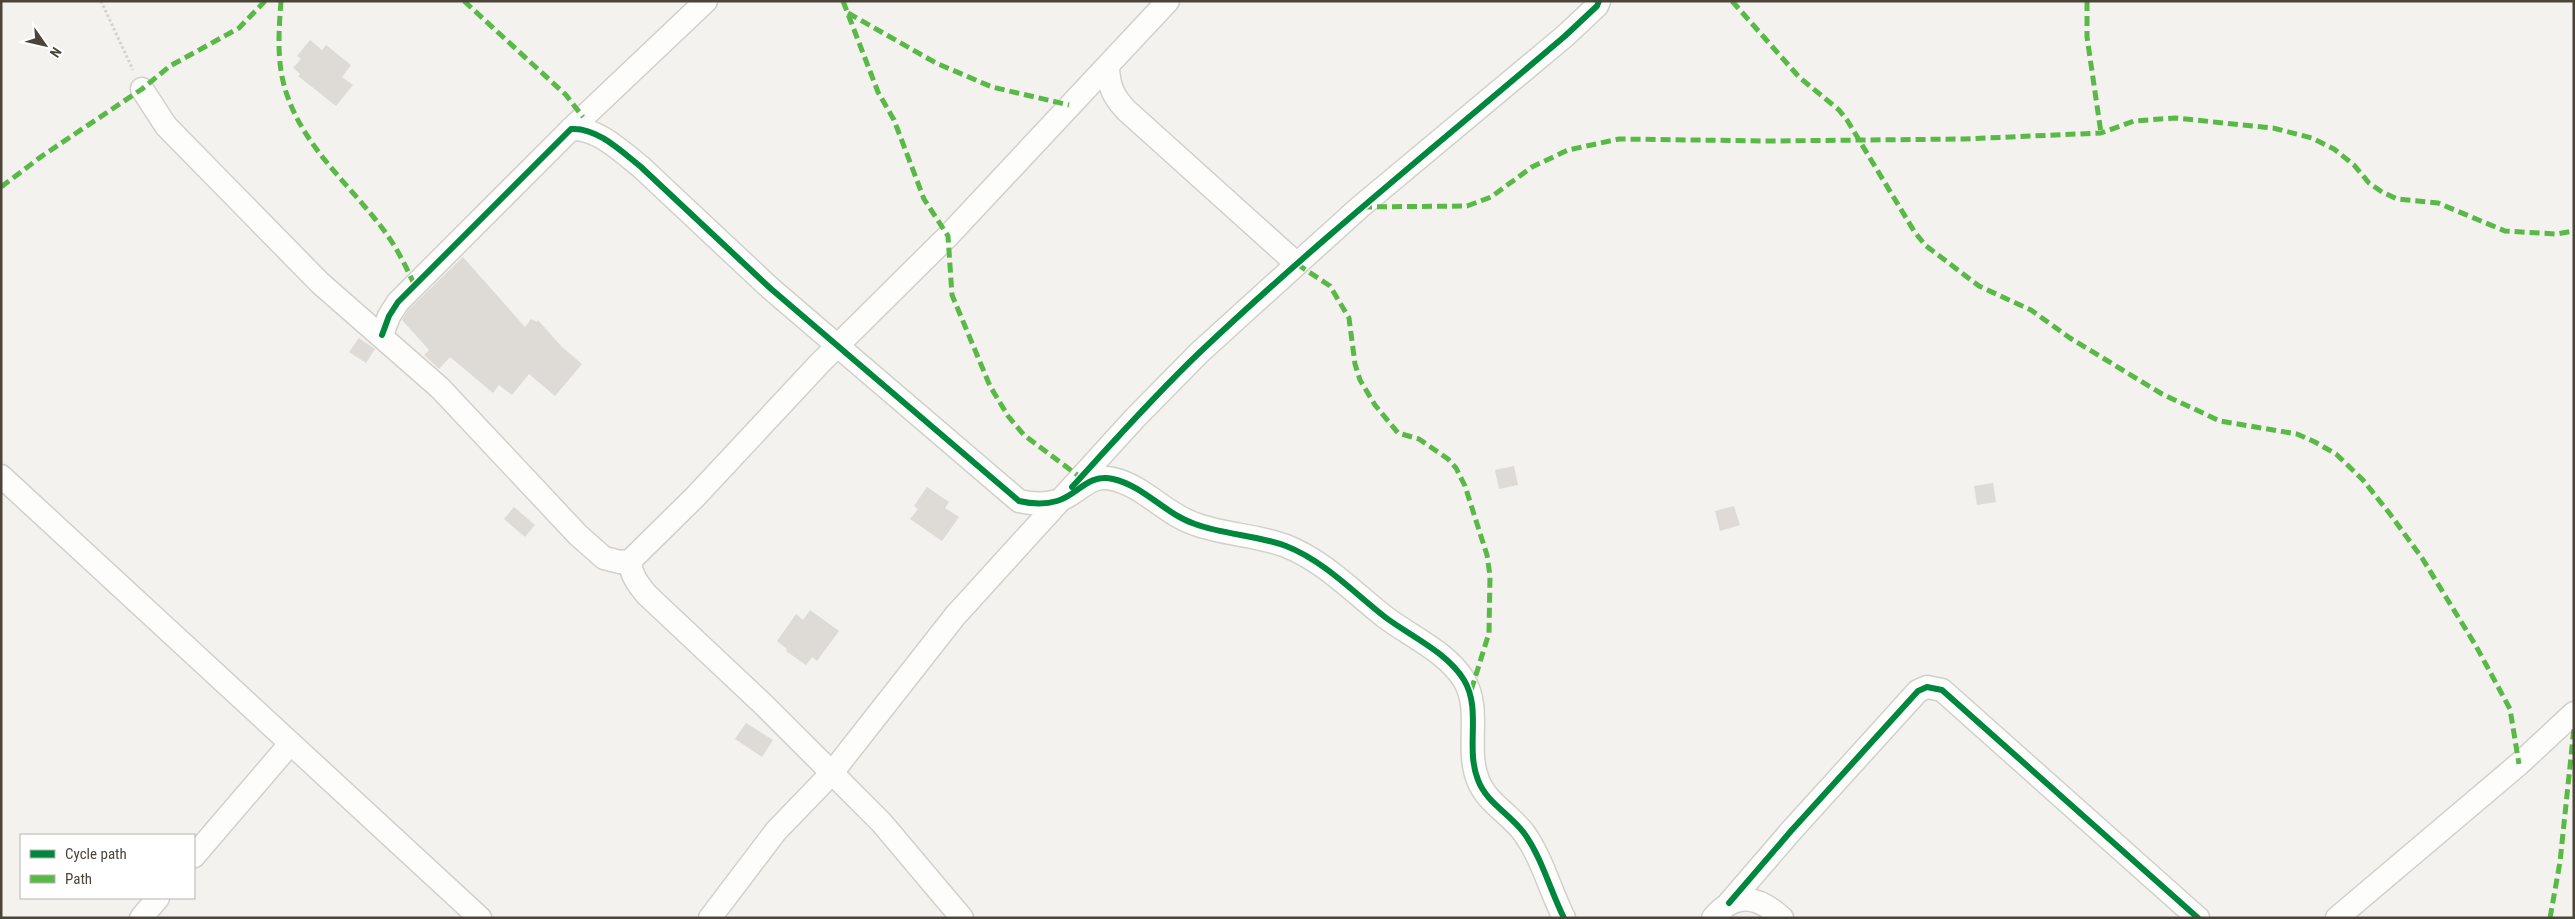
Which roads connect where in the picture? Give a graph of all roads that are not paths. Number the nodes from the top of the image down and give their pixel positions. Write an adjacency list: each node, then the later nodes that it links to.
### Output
1 (706, 1): 6 (street)
2 (1168, 1): 4 (street)
3 (1599, 1): 7 (street)
4 (1108, 68): 7 (street); 9 (street)
5 (142, 89): 8 (street)
6 (571, 130): 8 (street); 9 (street)
7 (1296, 264): 11 (street)
8 (382, 335): 12 (street)
9 (838, 346): 11 (street); 12 (street)
10 (1, 476): 14 (street)
11 (1058, 501): 15 (street); 23 (street)
12 (630, 560): 15 (street)
13 (2574, 712): 26 (street)
14 (290, 744): 16 (street); 20 (street)
15 (831, 774): 21 (street); 22 (street)
16 (195, 855)
17 (157, 899): 19 (street)
18 (1721, 911): 24 (street); 25 (street)
19 (140, 918)
20 (480, 918)
21 (710, 918)
22 (962, 918)
23 (1564, 918)
24 (1782, 918)
25 (2198, 918)
26 (2337, 918)

